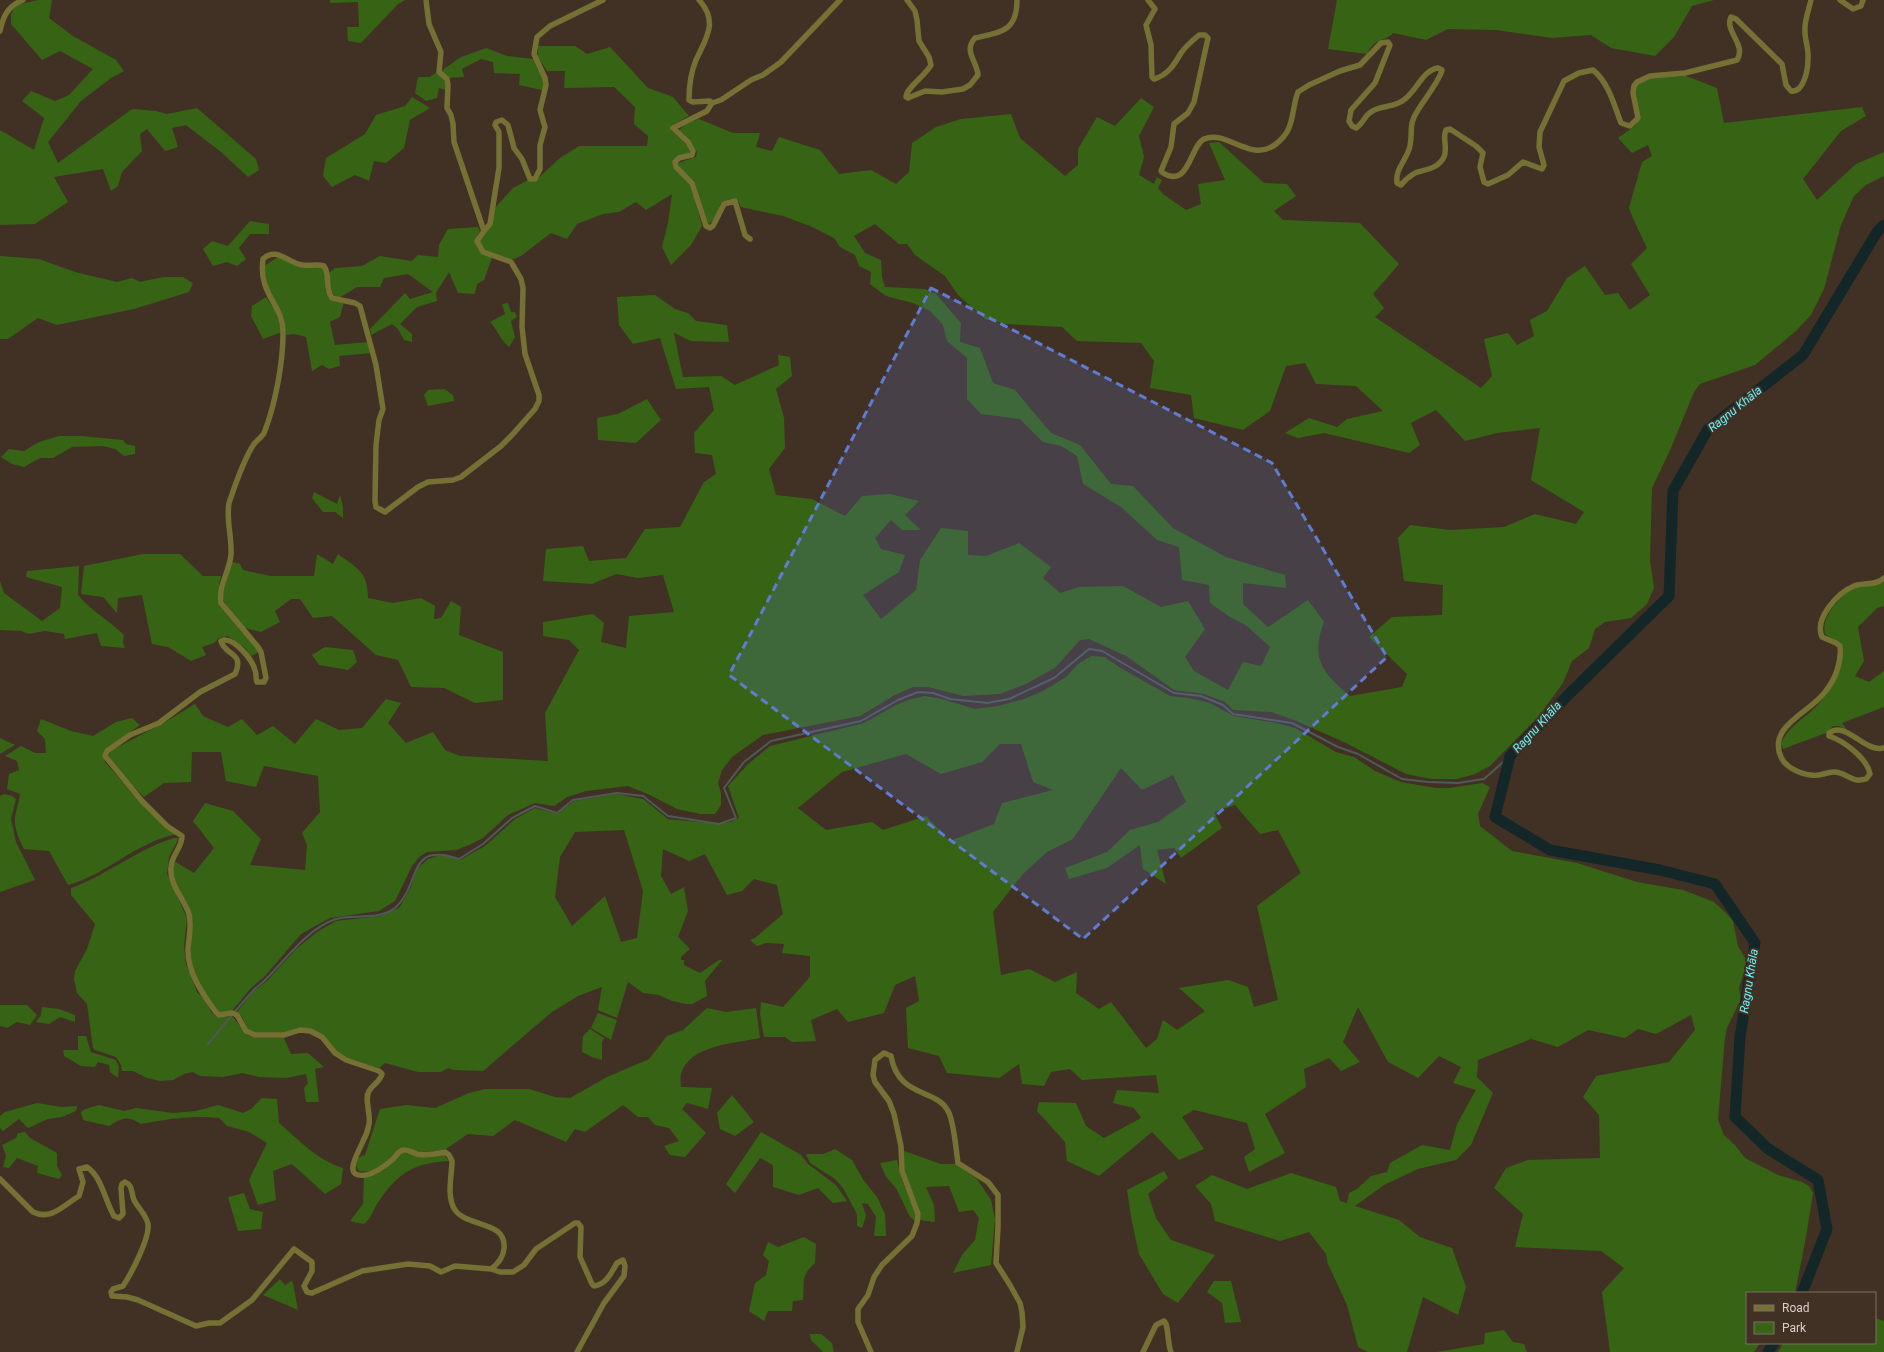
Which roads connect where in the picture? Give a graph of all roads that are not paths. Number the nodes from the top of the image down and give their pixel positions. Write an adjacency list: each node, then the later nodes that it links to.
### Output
1 (23, 0): 12 (street)
2 (426, 0): 14 (street)
3 (603, 0): 14 (street)
4 (699, 0): 13 (street)
5 (840, 0): 13 (street)
6 (908, 0): 7 (street)
7 (1017, 0)
8 (1148, 0): 9 (street)
9 (1811, 0)
10 (1840, 0): 11 (street)
11 (1863, 0)
12 (0, 31)
13 (712, 103): 15 (street)
14 (484, 231): 19 (street)
15 (750, 239)
16 (1884, 578): 17 (street)
17 (1884, 748)
18 (0, 1179): 19 (street)
19 (491, 1269): 20 (street)
20 (577, 1352)
21 (871, 1352): 22 (street)
22 (1017, 1352)
23 (1143, 1352): 24 (street)
24 (1171, 1352)

